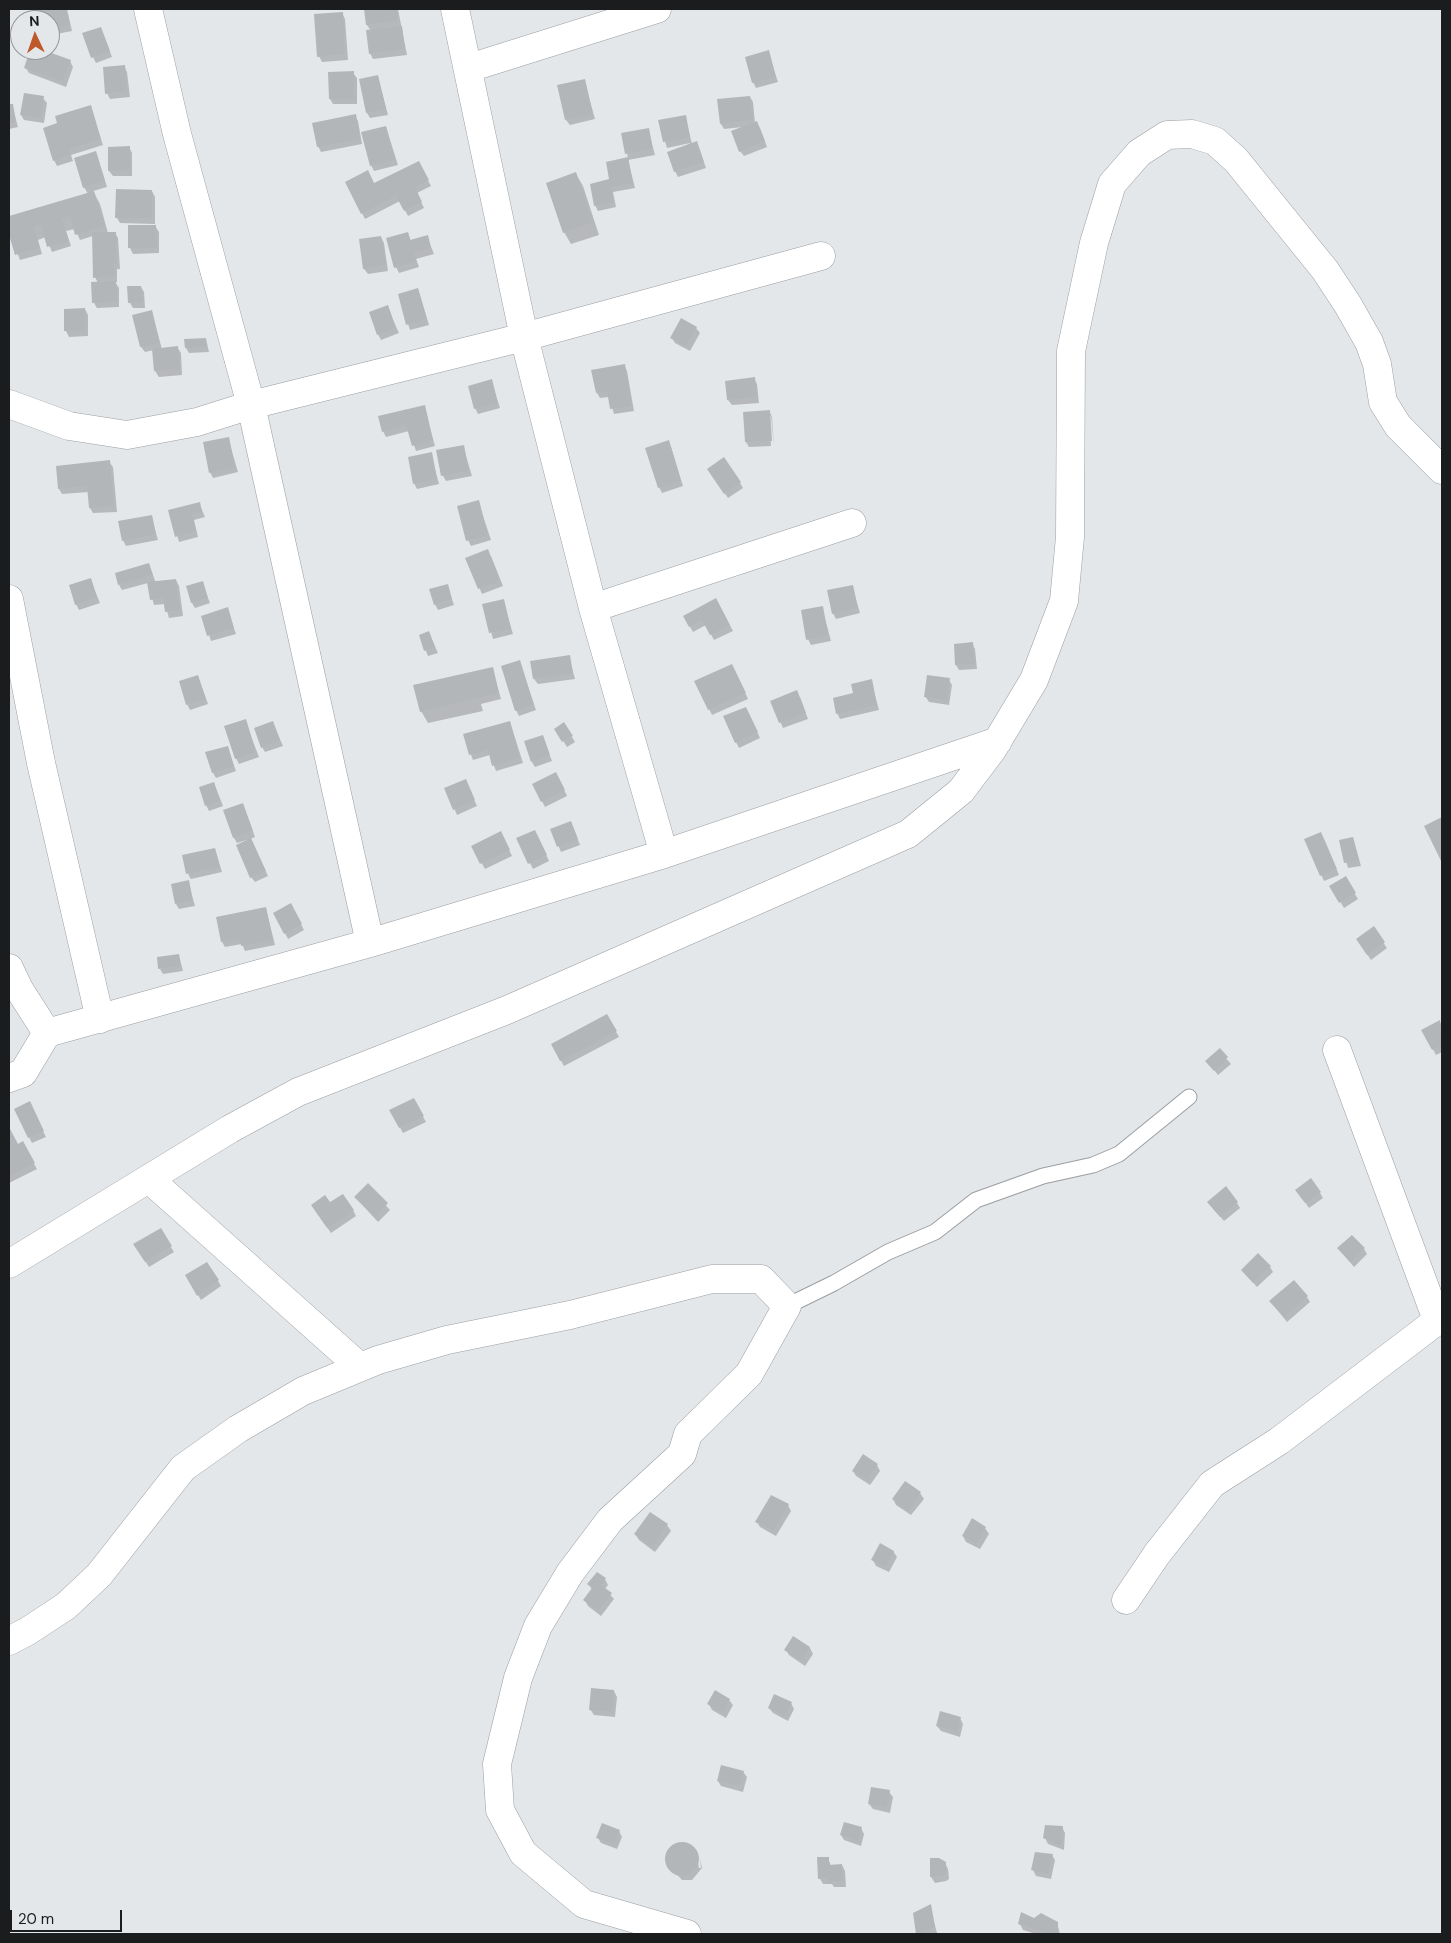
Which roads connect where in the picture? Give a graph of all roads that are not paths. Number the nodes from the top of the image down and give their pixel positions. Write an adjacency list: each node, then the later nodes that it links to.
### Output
1 (148, 9): 8 (street)
2 (455, 9): 4 (street)
3 (657, 9): 4 (street)
4 (469, 68): 6 (street)
5 (821, 256): 6 (street)
6 (524, 337): 8 (street); 12 (street)
7 (9, 404): 8 (street)
8 (251, 405): 15 (street)
9 (1442, 470): 13 (street)
10 (852, 523): 12 (street)
11 (9, 599): 17 (street)
12 (593, 608): 14 (street)
13 (998, 741): 14 (street); 22 (street)
14 (664, 854): 15 (street)
15 (370, 943): 17 (street)
16 (9, 968): 18 (street)
17 (100, 1019): 18 (street)
18 (47, 1033): 20 (street)
19 (1337, 1050): 25 (street)
20 (9, 1078)
21 (1189, 1097): 24 (lane)
22 (149, 1179): 23 (street); 26 (street)
23 (9, 1264)
24 (787, 1306): 26 (street); 29 (street)
25 (1440, 1318): 27 (street)
26 (360, 1368): 28 (street)
27 (1126, 1600)
28 (9, 1641)
29 (687, 1934)

